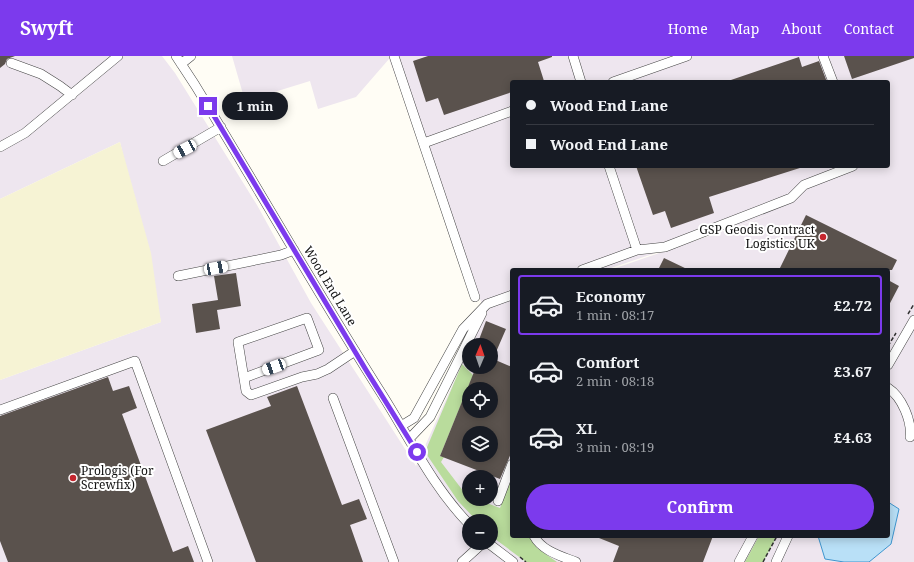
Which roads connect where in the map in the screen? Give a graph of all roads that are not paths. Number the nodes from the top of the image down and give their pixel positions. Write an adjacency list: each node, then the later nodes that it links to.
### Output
1 (176, 56): 9 (street, Wood End Lane)
2 (192, 56): 9 (street)
3 (394, 56): 16 (street)
4 (573, 56): 10 (street)
5 (687, 56): 11 (street)
6 (823, 56): 12 (street)
7 (113, 58): 13 (street)
8 (11, 63): 13 (street)
9 (181, 64): 15 (street, Wood End Lane)
10 (579, 80)
11 (619, 80)
12 (831, 80)
13 (72, 95): 17 (street)
14 (510, 112): 16 (street)
15 (221, 127): 18 (street); 21 (street, Wood End Lane)
16 (424, 144): 26 (street)
17 (1, 145)
18 (163, 161)
19 (610, 168): 22 (street)
20 (848, 168): 22 (street)
21 (294, 250): 24 (street); 29 (street, Wood End Lane)
22 (637, 250): 23 (street)
23 (588, 268)
24 (178, 276)
25 (510, 296): 27 (street)
26 (475, 297)
27 (487, 304): 32 (street); 33 (street)
28 (914, 320): 30 (street)
29 (355, 351): 31 (street); 37 (street, Wood End Lane)
30 (890, 362)
31 (244, 378): 31 (street)
32 (433, 383): 33 (street); 37 (street)
33 (445, 389): 38 (street)
34 (890, 389): 39 (street)
35 (334, 398): 49 (street)
36 (0, 410): 48 (street)
37 (402, 426): 38 (street, Wood End Lane)
38 (411, 436): 42 (street, Wood End Lane)
39 (910, 437)
40 (510, 469): 41 (street)
41 (498, 501)
42 (462, 516)
43 (535, 538): 52 (street)
44 (752, 538): 53 (street)
45 (787, 538): 54 (street)
46 (475, 550): 50 (street)
47 (497, 550): 51 (street)
48 (208, 562)
49 (394, 562)
50 (462, 562)
51 (513, 562)
52 (576, 562)
53 (738, 562)
54 (776, 562)

